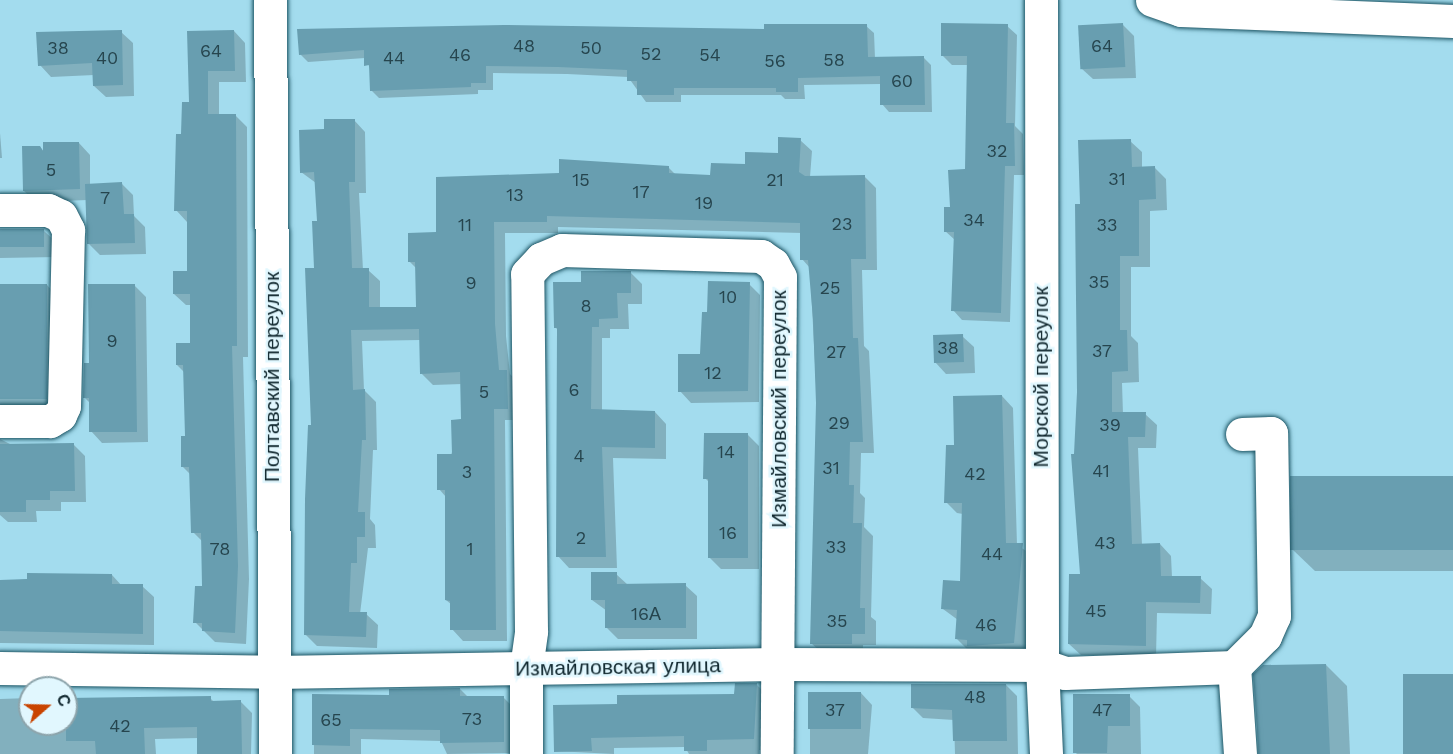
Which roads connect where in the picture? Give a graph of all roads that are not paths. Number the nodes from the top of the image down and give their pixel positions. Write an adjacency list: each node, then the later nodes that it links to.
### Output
1 (270, 0): 14 (street, Полтавский переулок)
2 (1041, 0): 10 (street, Морской переулок)
3 (1152, 0): 4 (street)
4 (1241, 6): 5 (street)
5 (1453, 21)
6 (0, 210): 7 (street)
7 (0, 421)
8 (1242, 434): 11 (street)
9 (777, 664): 10 (street, Измайловская улица); 13 (street, Измайловская улица); 13 (street, Измайловский переулок); 17 (street, Измайловский переулок)
10 (1042, 665): 11 (street, Измайловская улица); 18 (street, Морской переулок)
11 (1234, 667): 19 (street)
12 (0, 668): 14 (street, Измайловская улица)
13 (526, 668): 14 (street, Измайловская улица); 16 (street, Измайловский переулок)
14 (274, 672): 15 (street, Полтавский переулок)
15 (275, 754)
16 (526, 754)
17 (777, 754)
18 (1046, 754)
19 (1240, 754)

